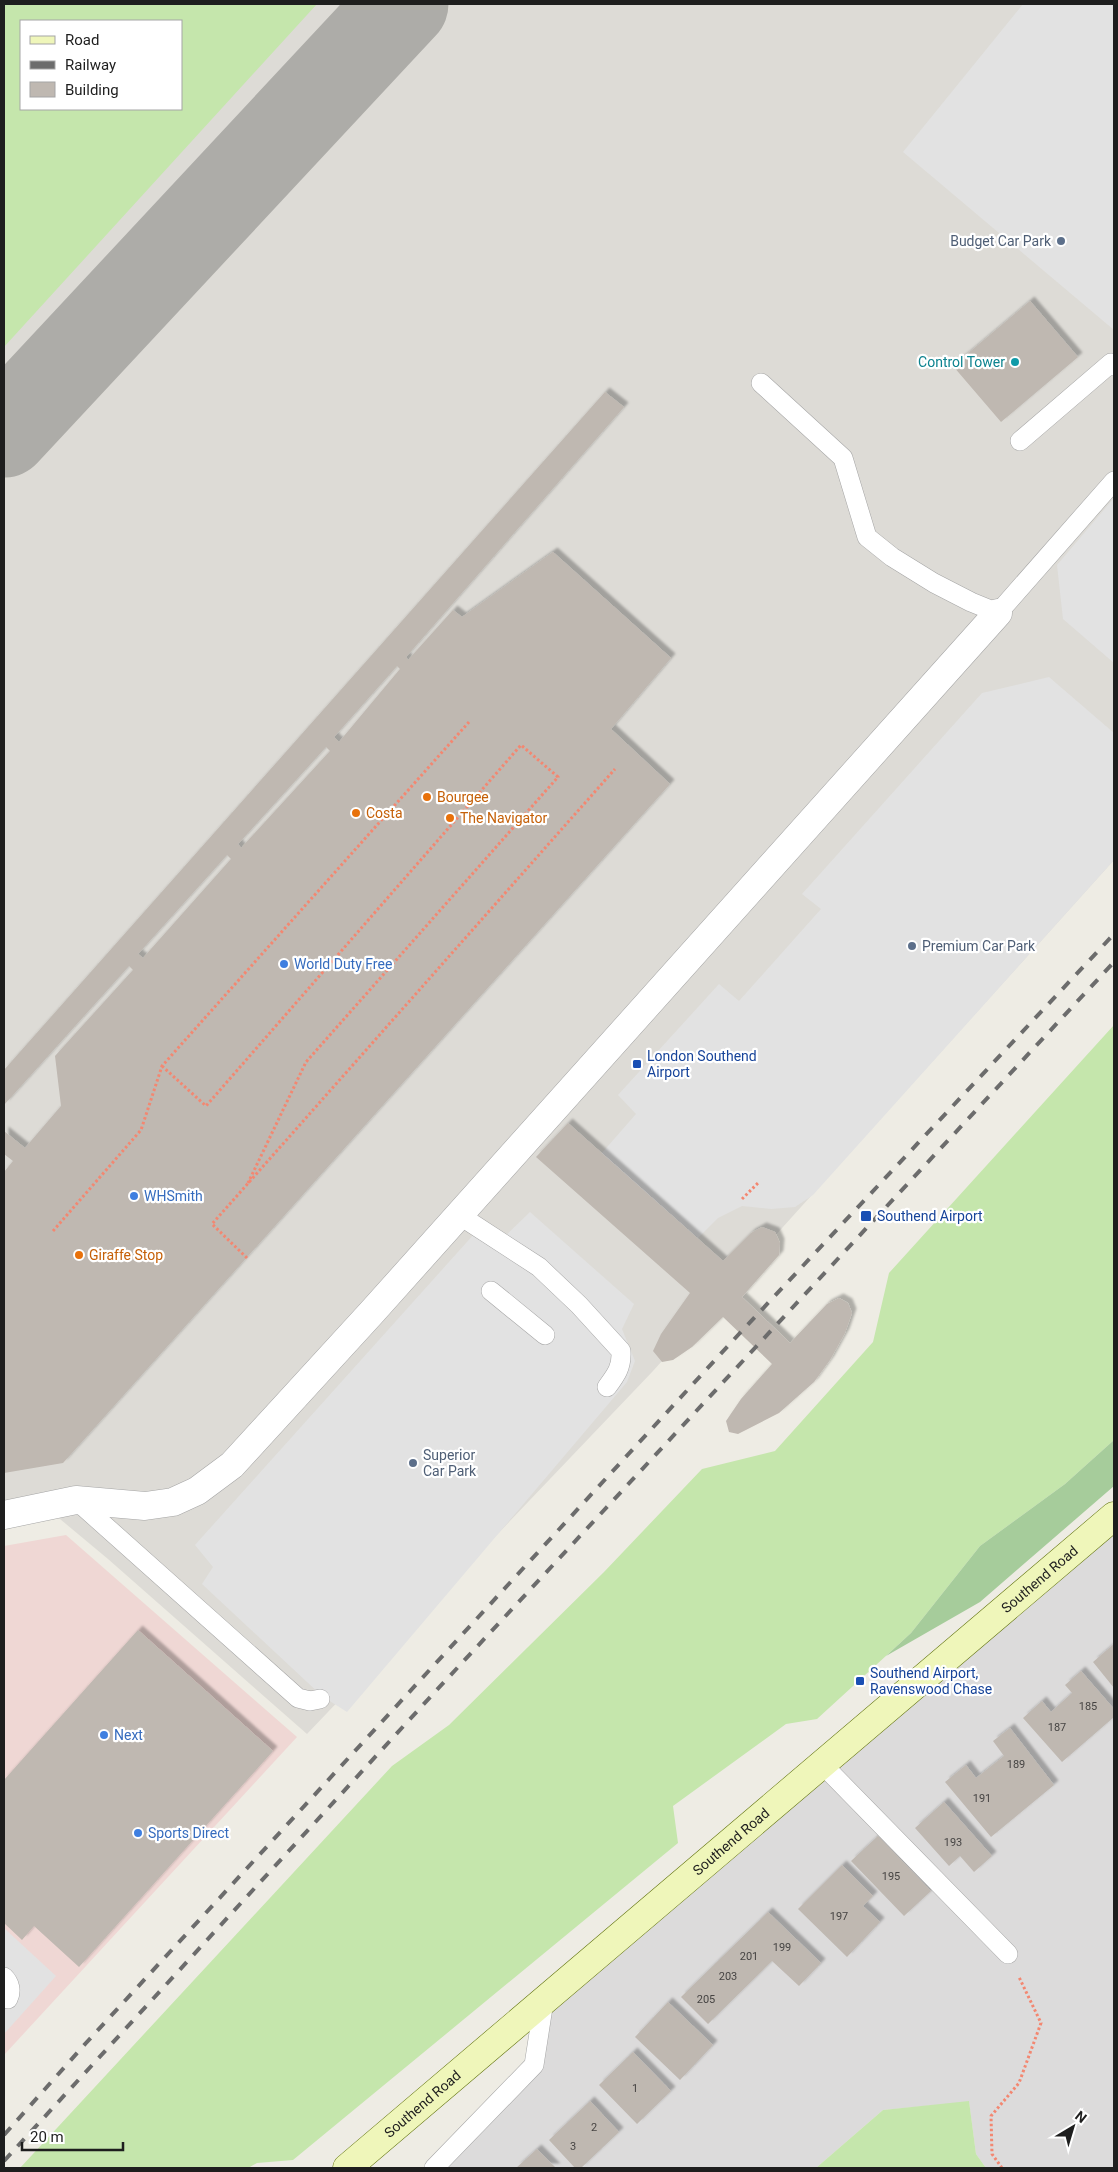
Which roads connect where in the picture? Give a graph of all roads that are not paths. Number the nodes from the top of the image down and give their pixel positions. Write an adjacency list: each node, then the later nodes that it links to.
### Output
1 (1114, 366): 3 (lane)
2 (761, 383): 5 (lane)
3 (1020, 441)
4 (1114, 481): 5 (lane)
5 (998, 613): 6 (street)
6 (459, 1215): 9 (lane); 10 (street)
7 (491, 1291): 8 (lane)
8 (544, 1335)
9 (607, 1387)
10 (76, 1500): 11 (street); 13 (lane)
11 (4, 1515)
12 (1111, 1526): 14 (street, Southend Road)
13 (320, 1699)
14 (822, 1764): 15 (lane); 18 (street, Southend Road)
15 (1008, 1954)
16 (4, 1977): 17 (lane)
17 (8, 1999)
18 (544, 2001): 19 (street, Southend Road); 20 (lane)
19 (347, 2168)
20 (434, 2168)

